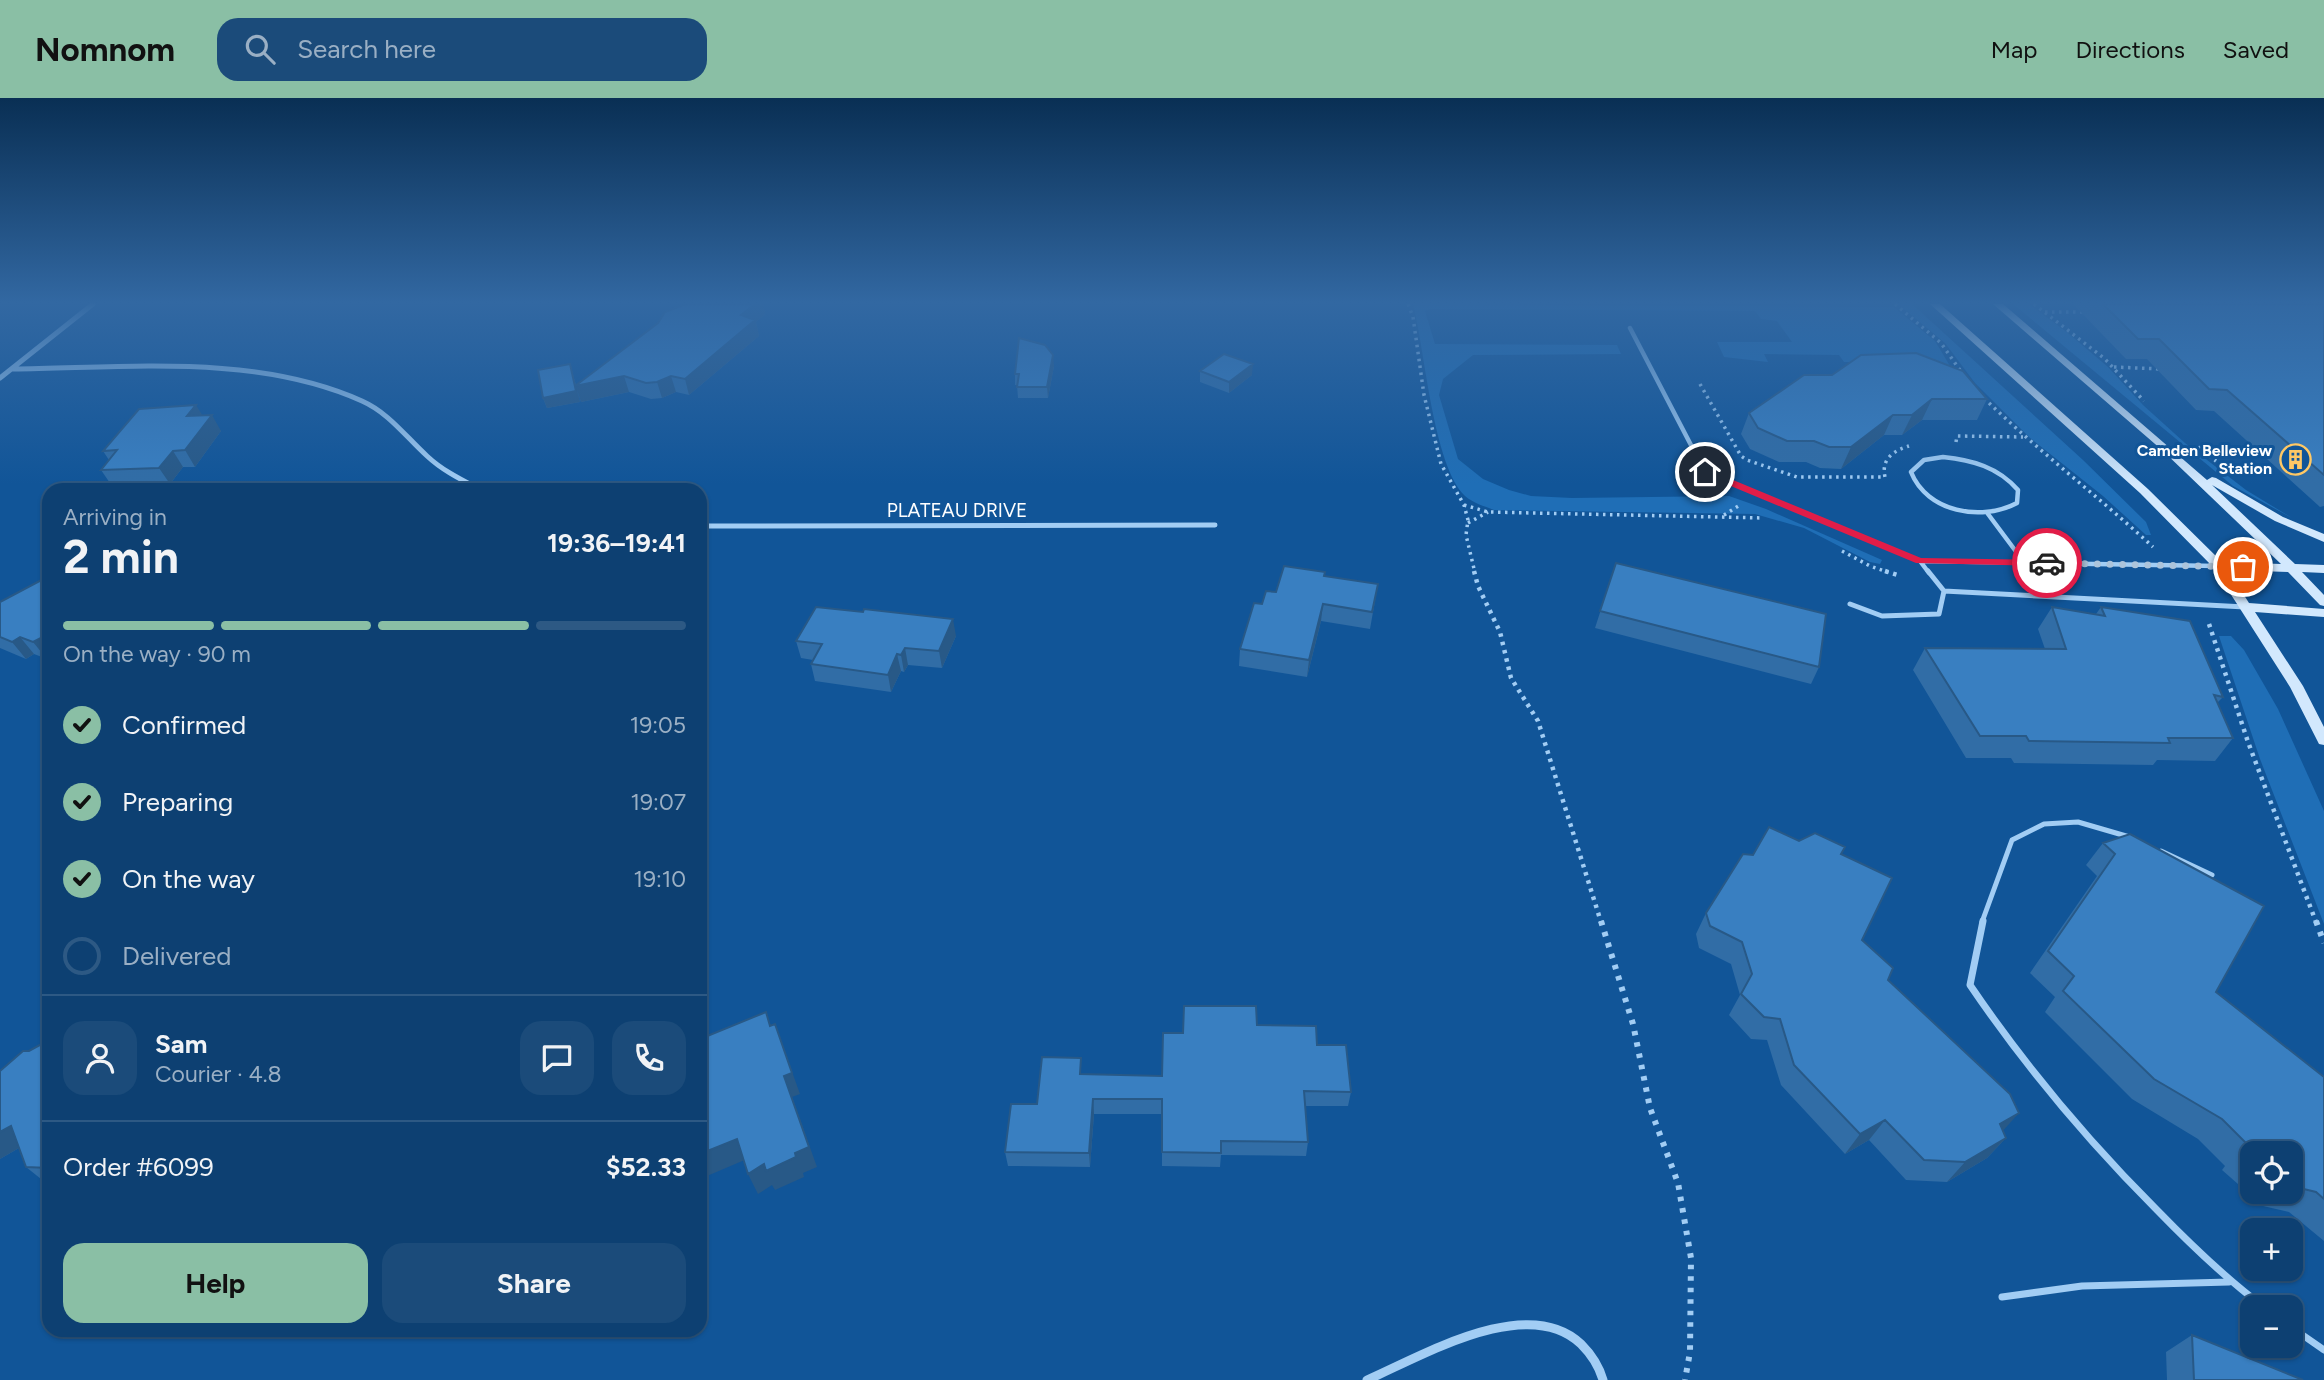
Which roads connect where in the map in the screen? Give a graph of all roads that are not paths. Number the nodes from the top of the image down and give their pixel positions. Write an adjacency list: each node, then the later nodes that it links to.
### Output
1 (18, 364): 5 (street)
2 (1649, 364): 13 (lane)
3 (2001, 364): 15 (main road)
4 (2067, 364): 7 (main road)
5 (12, 369): 6 (street); 8 (street)
6 (0, 378)
7 (2176, 456): 12 (main road); 16 (main road)
8 (468, 483)
9 (1988, 513): 9 (lane); 14 (lane)
10 (1215, 525): 11 (street, PLATEAU DRIVE)
11 (707, 526)
12 (2324, 538)
13 (1920, 561): 14 (lane); 18 (lane)
14 (2025, 562): 15 (lane); 19 (lane)
15 (2219, 566): 16 (main road); 22 (main road)
16 (2292, 568): 17 (main road); 20 (main road)
17 (2324, 569)
18 (1944, 591): 19 (lane); 21 (lane)
19 (2049, 595): 22 (lane)
20 (2324, 602)
21 (1850, 604)
22 (2246, 607): 23 (main road); 24 (main road)
23 (2324, 613)
24 (2324, 740)
25 (2137, 840): 28 (lane)
26 (2150, 846): 27 (lane)
27 (2212, 875)
28 (2229, 1282): 29 (lane); 30 (lane)
29 (2247, 1295)
30 (2002, 1297)
31 (2303, 1335): 32 (lane)
32 (2324, 1350)
33 (1367, 1380): 34 (street)
34 (1603, 1380)

